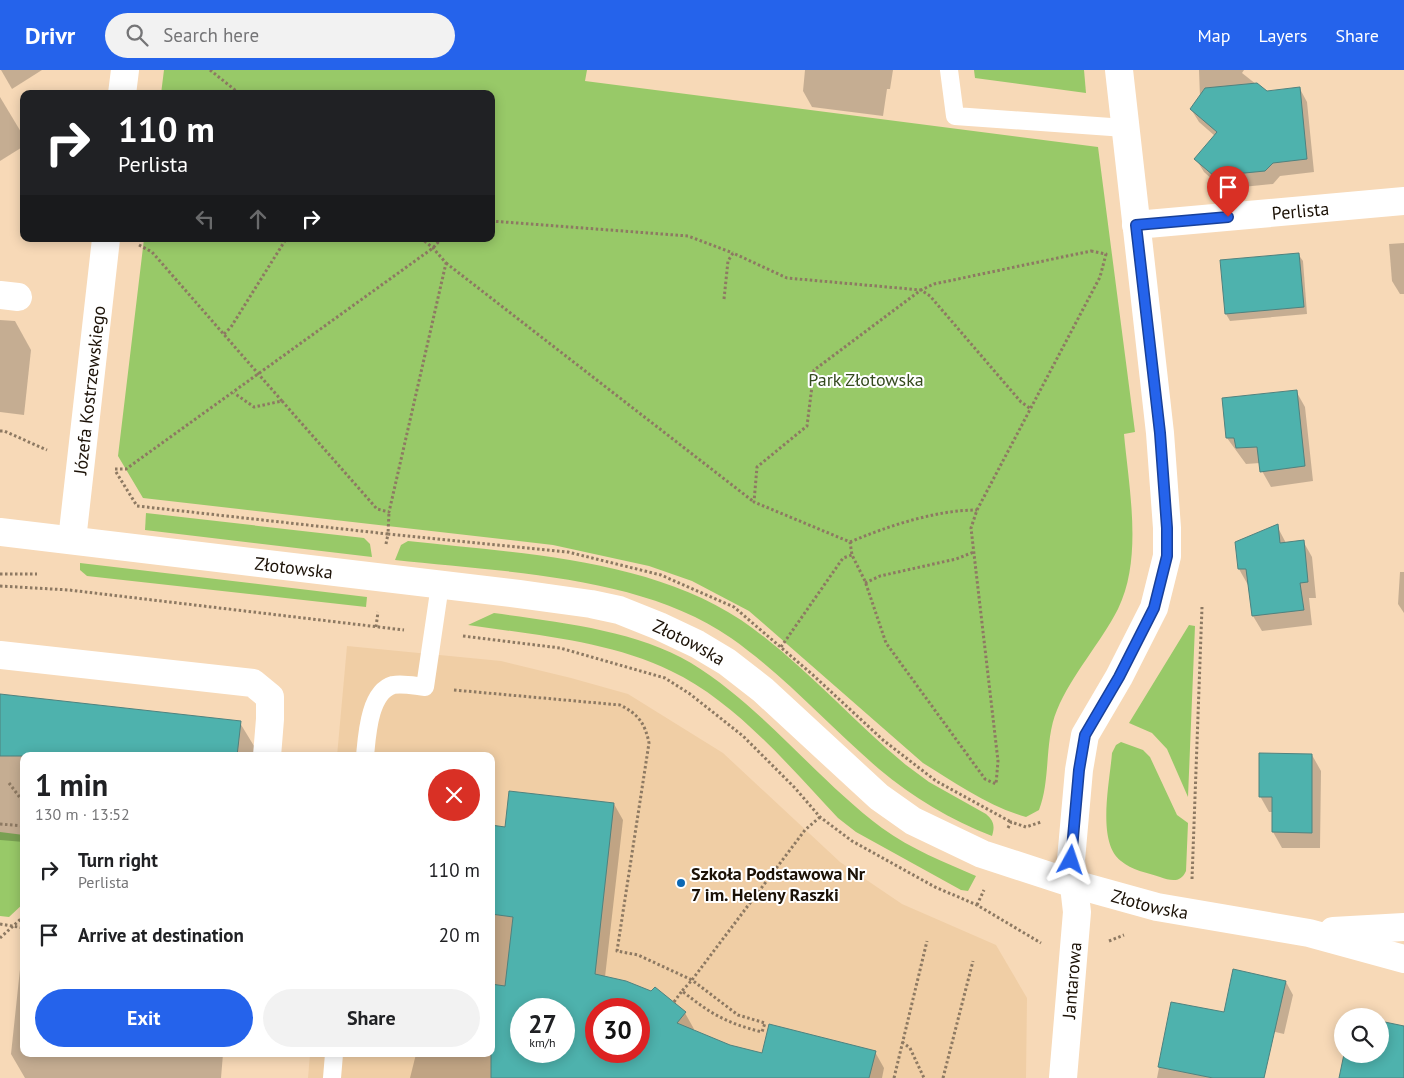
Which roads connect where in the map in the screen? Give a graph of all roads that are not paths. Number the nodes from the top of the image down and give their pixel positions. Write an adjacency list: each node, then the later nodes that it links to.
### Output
1 (125, 70): 4 (street)
2 (949, 70): 5 (lane)
3 (1119, 70): 5 (street, Jantarowa)
4 (122, 90)
5 (1126, 128): 7 (street, Jantarowa)
6 (1404, 201): 7 (street, Perlista)
7 (1136, 225): 15 (street, Jantarowa)
8 (106, 242): 10 (street, Józefa Kostrzewskiego)
9 (0, 532): 10 (street, Złotowska)
10 (72, 540): 11 (street, Złotowska)
11 (440, 585): 14 (lane); 15 (street, Złotowska)
12 (0, 655): 13 (street)
13 (267, 752)
14 (366, 752)
15 (1074, 884): 17 (street, Złotowska); 21 (street, Jantarowa)
16 (1404, 927): 17 (street, Złotowska)
17 (1309, 933): 18 (street, Złotowska)
18 (1404, 959)
19 (334, 1057): 20 (lane)
20 (332, 1078)
21 (1063, 1078)

